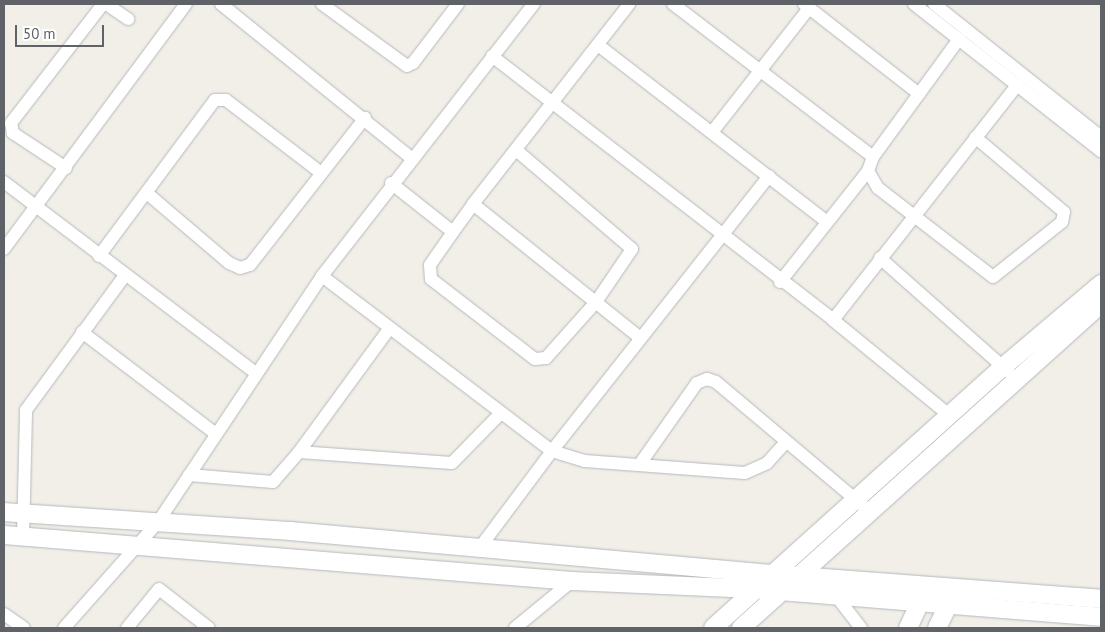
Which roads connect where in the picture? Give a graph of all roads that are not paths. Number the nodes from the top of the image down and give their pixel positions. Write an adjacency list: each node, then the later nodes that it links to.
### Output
1 (104, 4): 12 (street); 28 (street)
2 (186, 4): 28 (street)
3 (221, 4): 20 (street)
4 (322, 4): 5 (street)
5 (458, 4)
6 (534, 4): 15 (street)
7 (629, 4): 14 (street)
8 (673, 4): 16 (street)
9 (914, 4): 13 (street)
10 (934, 4): 23 (street)
11 (807, 6): 16 (street); 18 (street)
12 (128, 19)
13 (959, 39): 17 (street); 18 (street)
14 (598, 45): 19 (street); 21 (street)
15 (492, 56): 19 (street); 27 (street)
16 (761, 71): 21 (street); 26 (street)
17 (1017, 85): 22 (street); 25 (street)
18 (919, 94): 26 (street)
19 (552, 104): 24 (street); 40 (street)
20 (365, 118): 27 (street); 30 (street)
21 (713, 131): 31 (street)
22 (975, 137): 37 (street); 37 (street)
23 (1101, 137)
24 (516, 150): 35 (street); 48 (street)
25 (1101, 151)
26 (873, 157): 29 (street)
27 (411, 158): 33 (street)
28 (66, 168): 36 (street)
29 (868, 171): 37 (street); 38 (street)
30 (320, 172): 34 (street); 34 (street)
31 (769, 176): 38 (street); 40 (street)
32 (4, 182): 36 (street)
33 (391, 183): 39 (street); 45 (street)
34 (148, 194): 42 (street)
35 (473, 204): 39 (street); 48 (street)
36 (36, 208): 41 (street); 42 (street)
37 (914, 212): 43 (street)
38 (826, 221): 46 (street)
39 (453, 232): 48 (street)
40 (722, 238): 46 (street); 53 (street)
41 (4, 249)
42 (99, 256): 44 (street)
43 (880, 258): 50 (street); 54 (street)
44 (125, 275): 52 (street); 55 (street)
45 (322, 276): 51 (street); 55 (street)
46 (780, 282): 50 (street)
47 (1101, 284): 54 (street)
48 (596, 302): 53 (street)
49 (1101, 304): 56 (street)
50 (833, 320): 58 (street)
51 (389, 328): 57 (street); 62 (street)
52 (82, 332): 59 (street); 67 (street)
53 (640, 338): 61 (street)
54 (1004, 366): 56 (street); 58 (street)
55 (256, 372): 59 (street)
56 (1018, 380): 68 (street)
57 (501, 413): 61 (street); 62 (street)
58 (949, 415): 65 (street)
59 (216, 434): 64 (street)
60 (786, 442): 63 (street); 63 (street); 65 (street)
61 (552, 450): 63 (street); 73 (street)
62 (299, 452): 64 (street)
63 (640, 464)
64 (189, 475): 69 (street)
65 (858, 501): 68 (street); 74 (street)
66 (4, 512): 67 (street)
67 (23, 513): 69 (street); 71 (street)
68 (871, 513): 75 (street)
69 (158, 522): 72 (street); 73 (street)
70 (4, 535): 71 (street)
71 (23, 536): 72 (street)
72 (135, 546): 76 (street); 84 (street)
73 (478, 550): 74 (street)
74 (771, 574): 75 (street); 78 (street)
75 (802, 577): 77 (street); 79 (street)
76 (572, 581): 78 (street); 87 (street)
77 (833, 588): 79 (street); 80 (street); 81 (street); 90 (street)
78 (755, 589): 79 (street); 88 (street)
79 (784, 592): 89 (street)
80 (1101, 599)
81 (920, 602): 82 (street); 91 (street)
82 (948, 605): 83 (street); 92 (street)
83 (1101, 618)
84 (64, 628)
85 (127, 628): 86 (street)
86 (209, 628)
87 (515, 628)
88 (712, 628)
89 (741, 628)
90 (861, 628)
91 (908, 628)
92 (937, 628)

